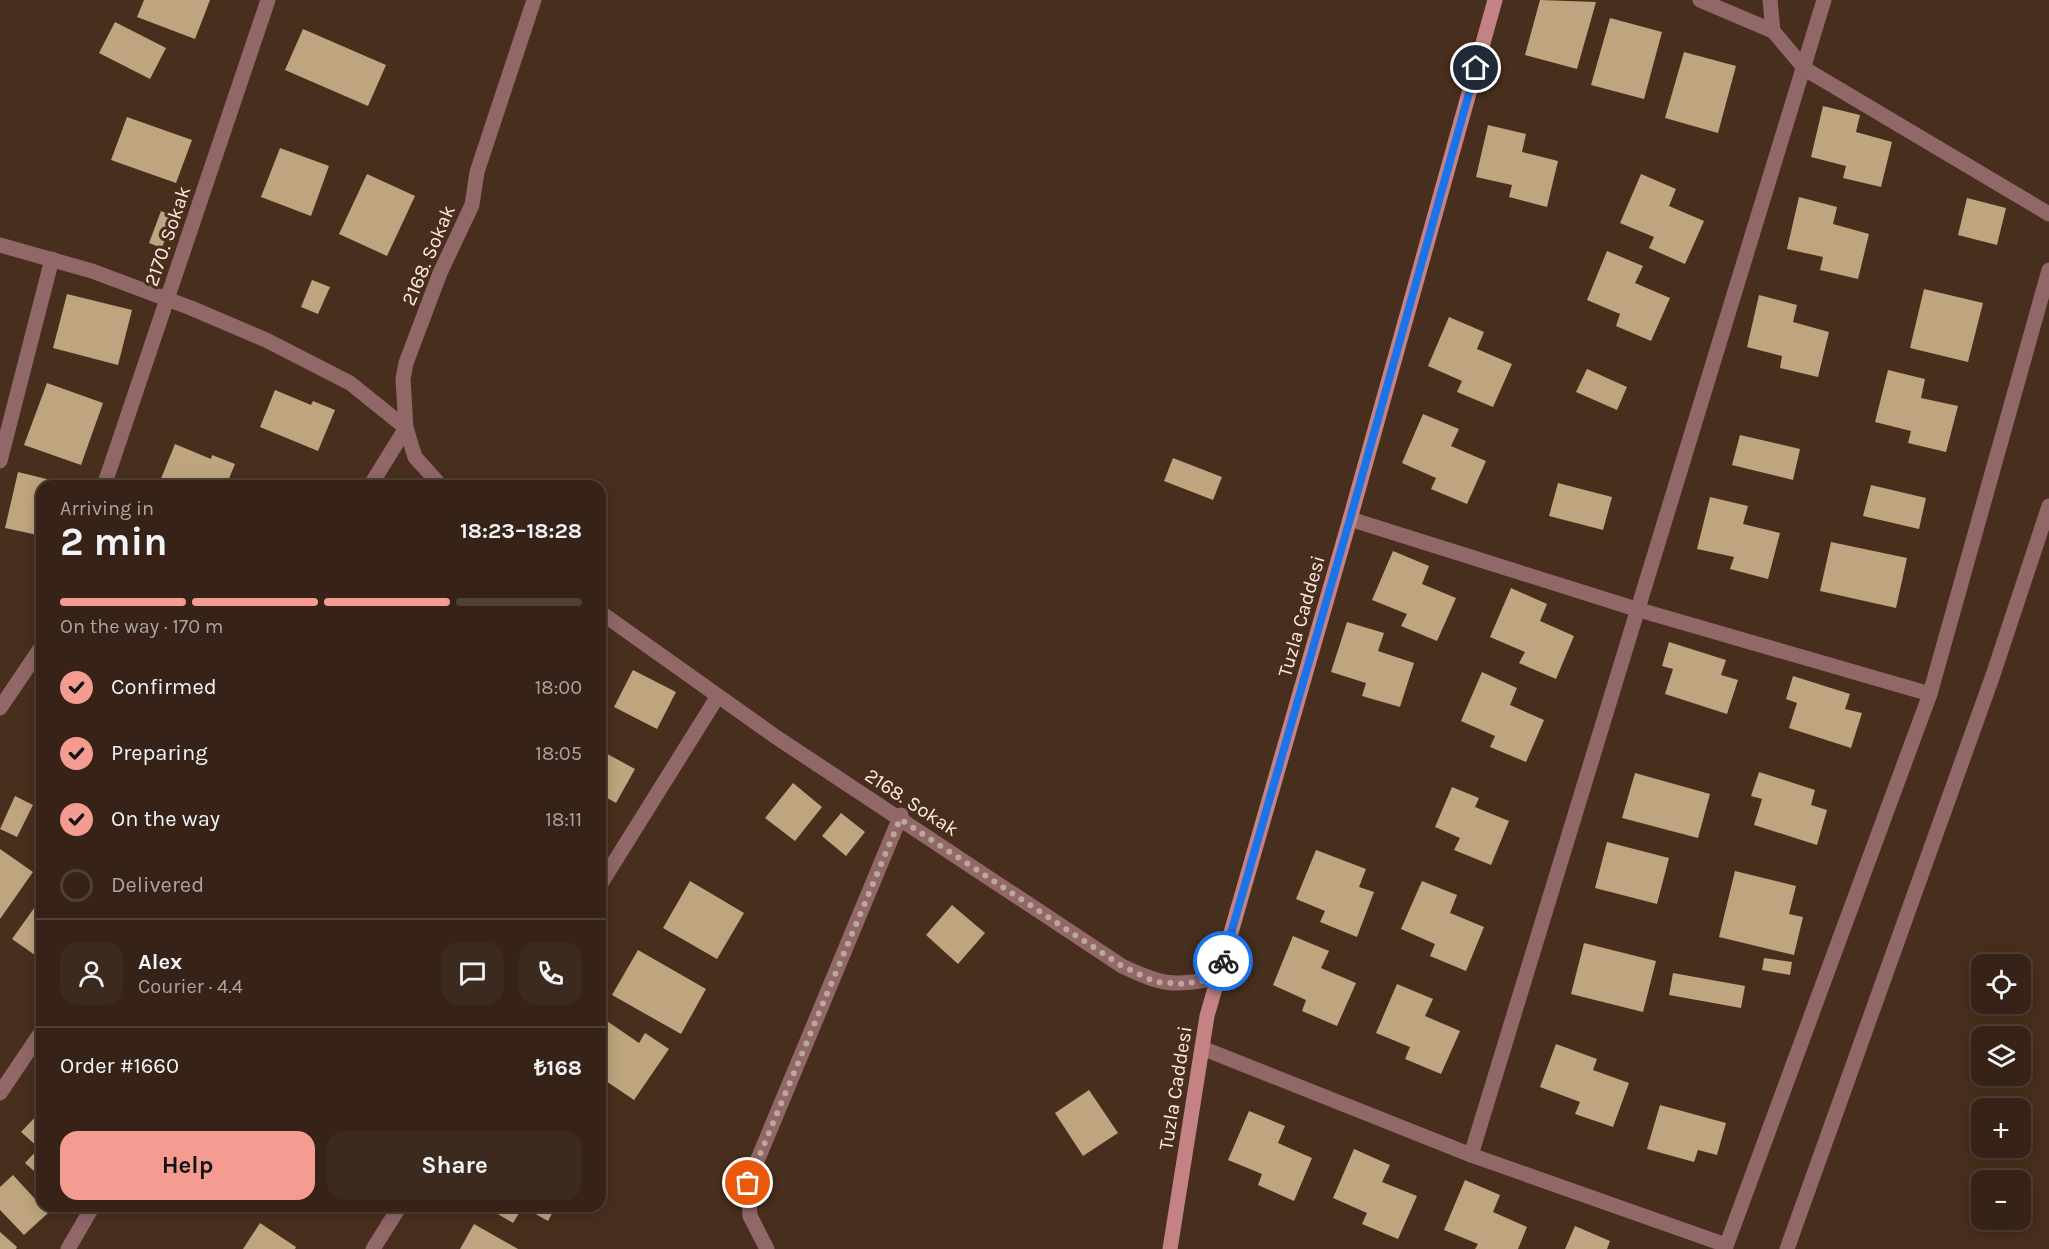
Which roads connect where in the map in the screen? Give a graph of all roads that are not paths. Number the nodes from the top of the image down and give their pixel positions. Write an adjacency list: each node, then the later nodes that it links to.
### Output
1 (268, 0): 13 (street, 2170. Sokak)
2 (534, 0): 14 (street, 2168. Sokak)
3 (1495, 0): 20 (main road, Tuzla Caddesi)
4 (1700, 0): 7 (street)
5 (1770, 0): 7 (street)
6 (1824, 0): 8 (street)
7 (1773, 31): 8 (street)
8 (1805, 69): 9 (street); 21 (street)
9 (2049, 214)
10 (0, 245): 11 (street)
11 (52, 259): 13 (street); 15 (street)
12 (2049, 270): 24 (street)
13 (167, 300): 14 (street); 16 (street, 2170. Sokak)
14 (406, 428): 17 (street); 18 (street, 2168. Sokak)
15 (0, 461)
16 (106, 480)
17 (374, 480)
18 (436, 480)
19 (2049, 506): 41 (street)
20 (1350, 519): 21 (street); 29 (main road, Tuzla Caddesi)
21 (1636, 609): 24 (street); 33 (street)
22 (606, 616): 25 (street, 2168. Sokak)
23 (36, 655): 26 (street)
24 (1930, 694): 36 (street)
25 (718, 696): 27 (street, 2168. Sokak); 28 (street)
26 (0, 708)
27 (900, 817): 29 (street, 2168. Sokak); 40 (street)
28 (606, 875)
29 (1218, 978): 31 (main road, Tuzla Caddesi)
30 (36, 1040): 32 (street)
31 (1202, 1048): 33 (street); 37 (main road, Tuzla Caddesi)
32 (0, 1093)
33 (1471, 1155): 36 (street)
34 (90, 1212): 38 (street)
35 (396, 1212): 39 (street)
36 (1726, 1247)
37 (1169, 1248)
38 (68, 1249)
39 (373, 1249)
40 (767, 1249)
41 (1787, 1249)

